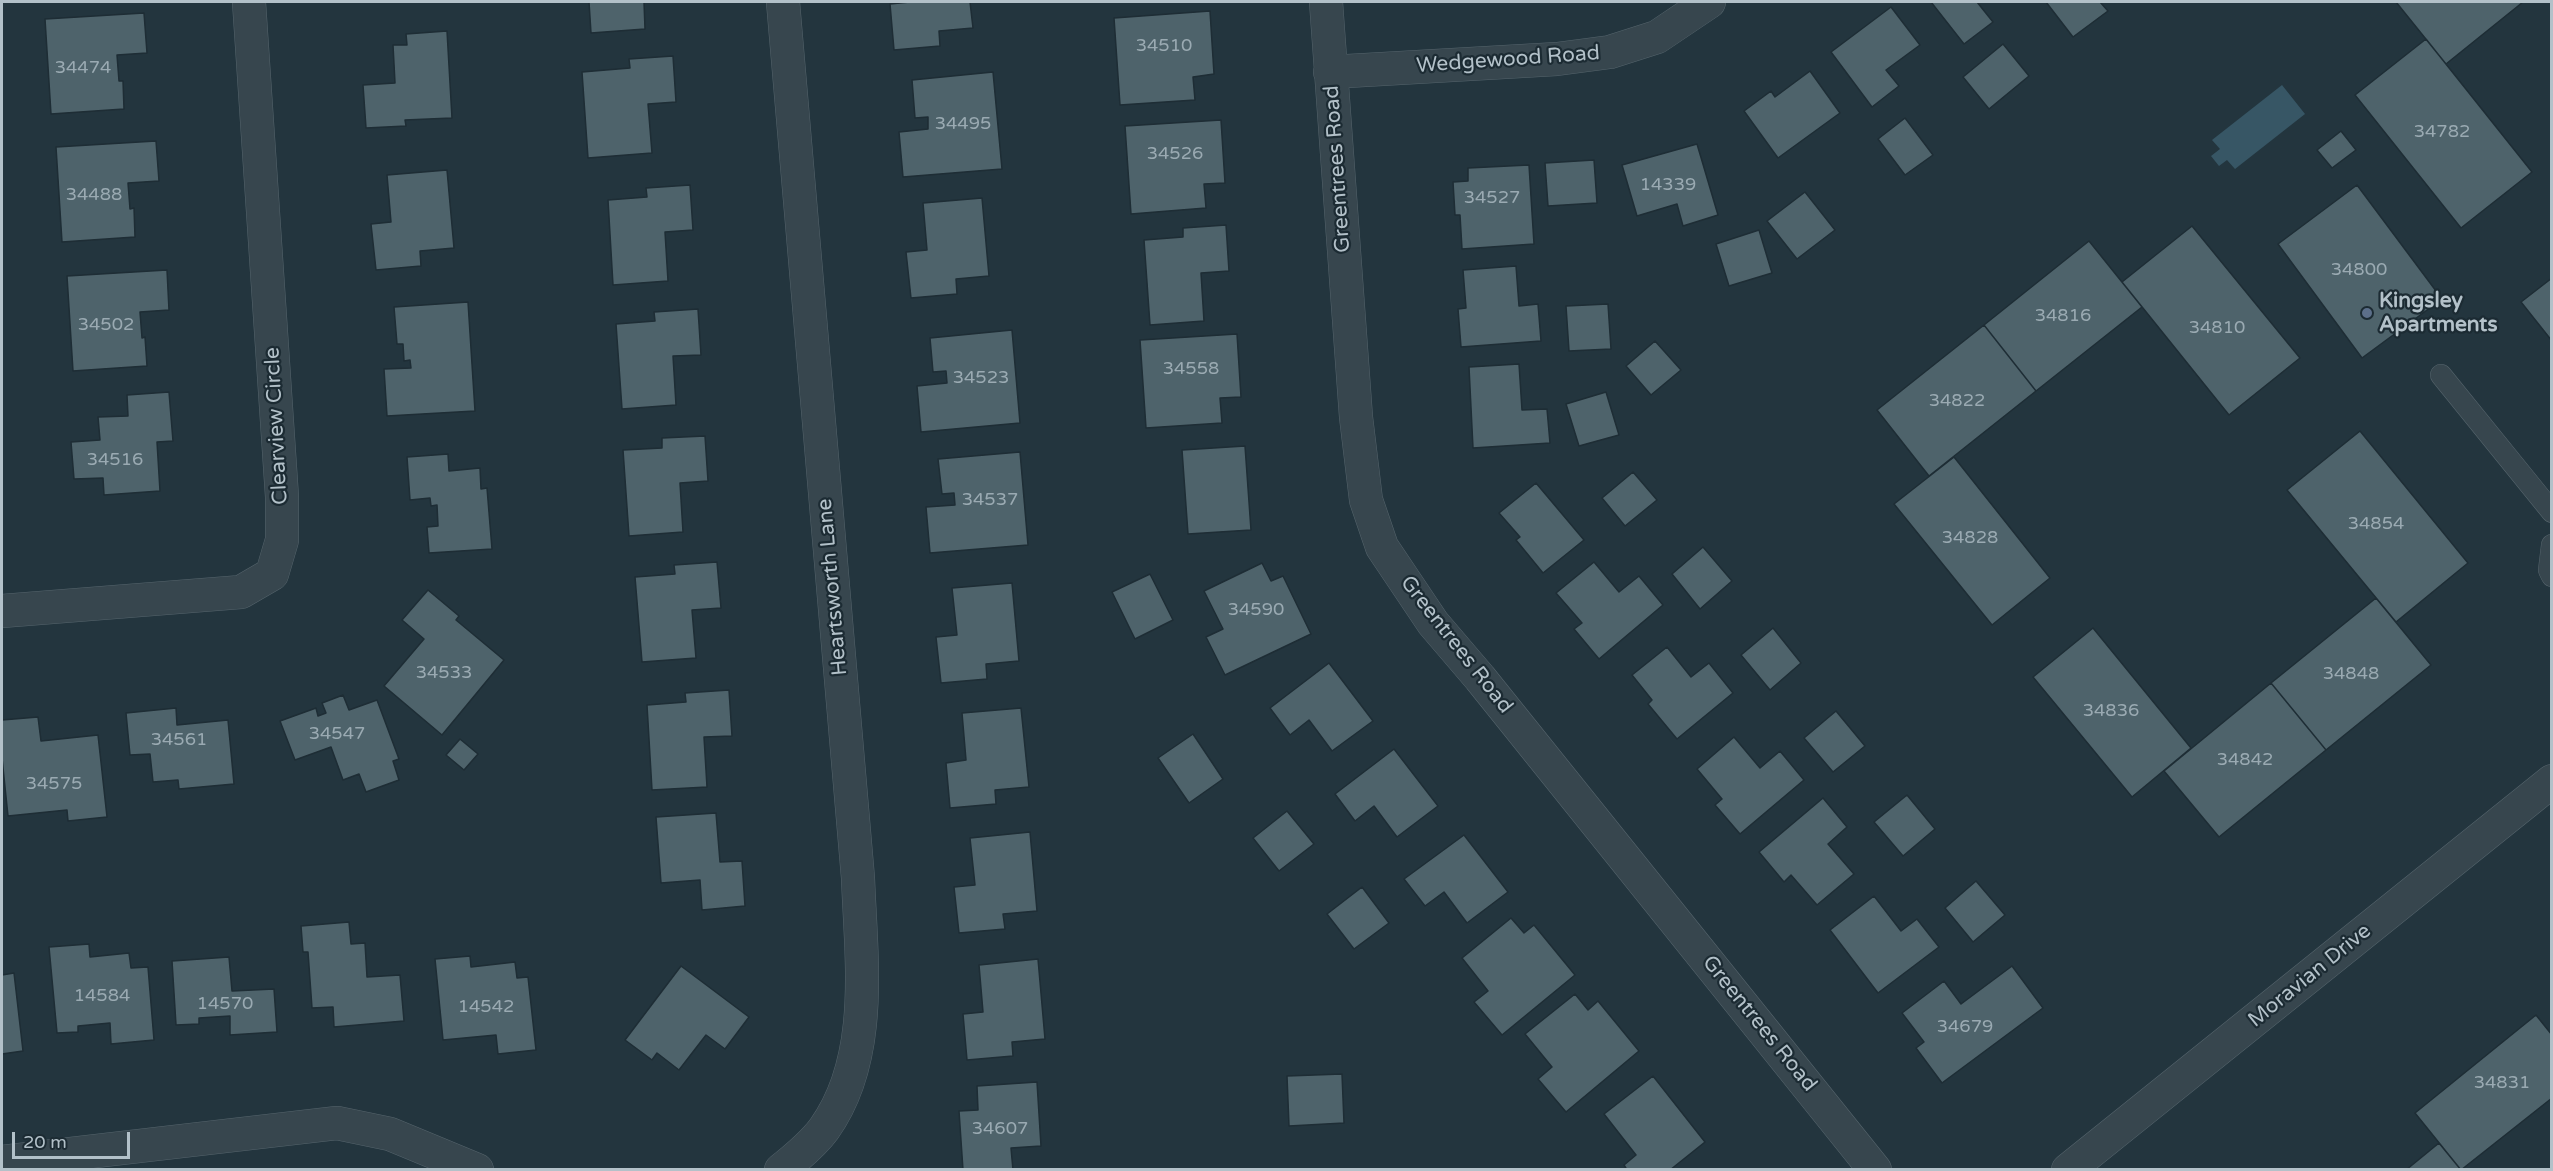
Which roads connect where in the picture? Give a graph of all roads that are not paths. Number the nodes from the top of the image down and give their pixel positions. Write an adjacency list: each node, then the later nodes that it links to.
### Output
1 (249, 2): 10 (street, Clearview Circle)
2 (783, 2): 13 (street, Heartsworth Lane)
3 (1326, 2): 5 (street, Greentrees Road)
4 (1709, 2): 5 (street, Wedgewood Road)
5 (1330, 72): 15 (street, Greentrees Road)
6 (2441, 375): 7 (lane)
7 (2552, 512)
8 (2552, 545): 9 (lane)
9 (2552, 576)
10 (2, 611)
11 (2552, 781): 16 (street, Moravian Drive)
12 (2, 1162): 14 (street)
13 (789, 1163)
14 (477, 1170)
15 (1875, 1170)
16 (2068, 1170)

